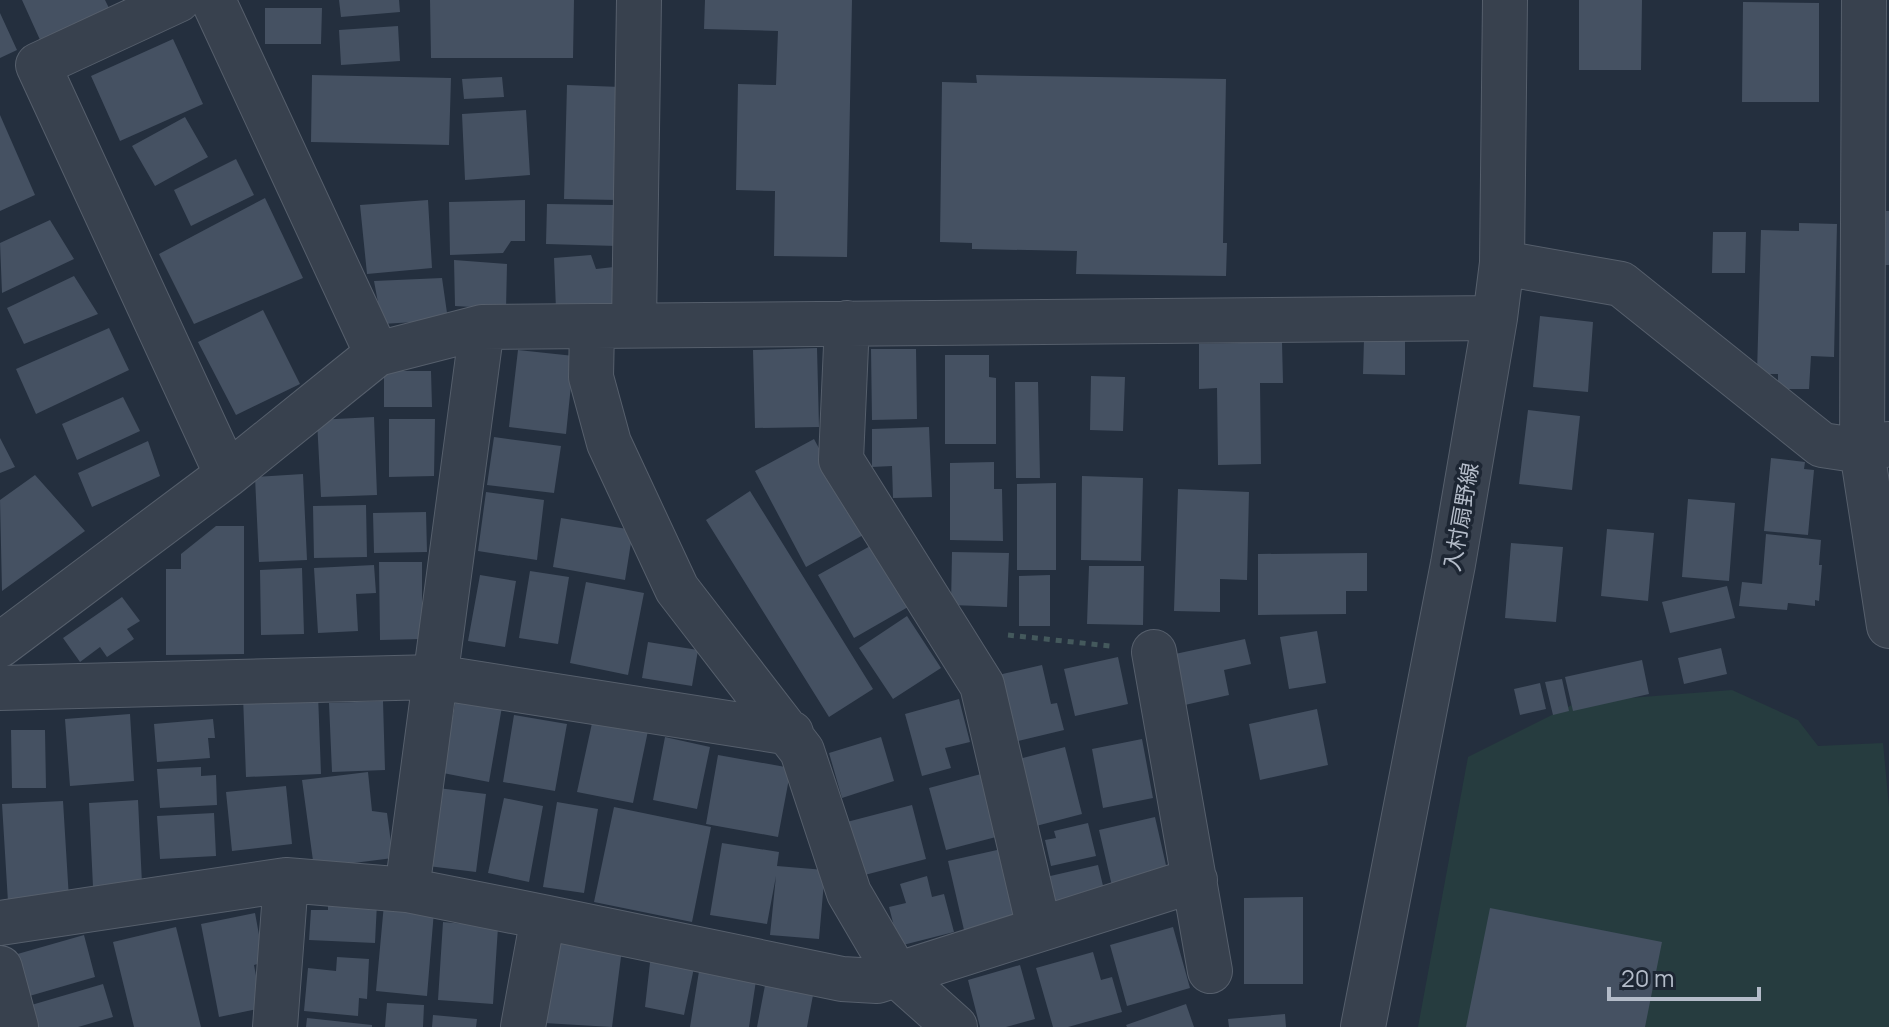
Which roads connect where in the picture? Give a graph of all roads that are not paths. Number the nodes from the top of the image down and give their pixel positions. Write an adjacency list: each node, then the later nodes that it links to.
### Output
1 (178, 0): 14 (street)
2 (213, 0): 12 (street)
3 (639, 0): 9 (street)
4 (1505, 0): 6 (street, 入村扇野線)
5 (1872, 12): 13 (street)
6 (1502, 263): 7 (street, 入村扇野線); 13 (street)
7 (1495, 318): 8 (street); 34 (street, 入村扇野線)
8 (847, 323): 9 (street); 26 (street)
9 (634, 324): 11 (street)
10 (482, 327): 11 (street); 12 (street); 18 (street)
11 (592, 328): 20 (street)
12 (377, 354): 14 (street)
13 (1875, 448): 15 (street)
14 (227, 475): 16 (street)
15 (1889, 626)
16 (0, 645)
17 (1154, 652): 22 (street)
18 (435, 677): 19 (street); 20 (street); 23 (street)
19 (0, 688)
20 (791, 733): 29 (street)
21 (286, 880): 23 (street); 25 (street); 31 (street)
22 (1195, 880): 26 (street); 28 (street)
23 (407, 890): 24 (street)
24 (543, 917): 29 (street); 32 (street)
25 (0, 923)
26 (1039, 928): 29 (street)
27 (0, 968): 30 (street)
28 (1210, 971)
29 (897, 975): 33 (street)
30 (16, 1027)
31 (275, 1027)
32 (523, 1027)
33 (955, 1027)
34 (1363, 1027)

